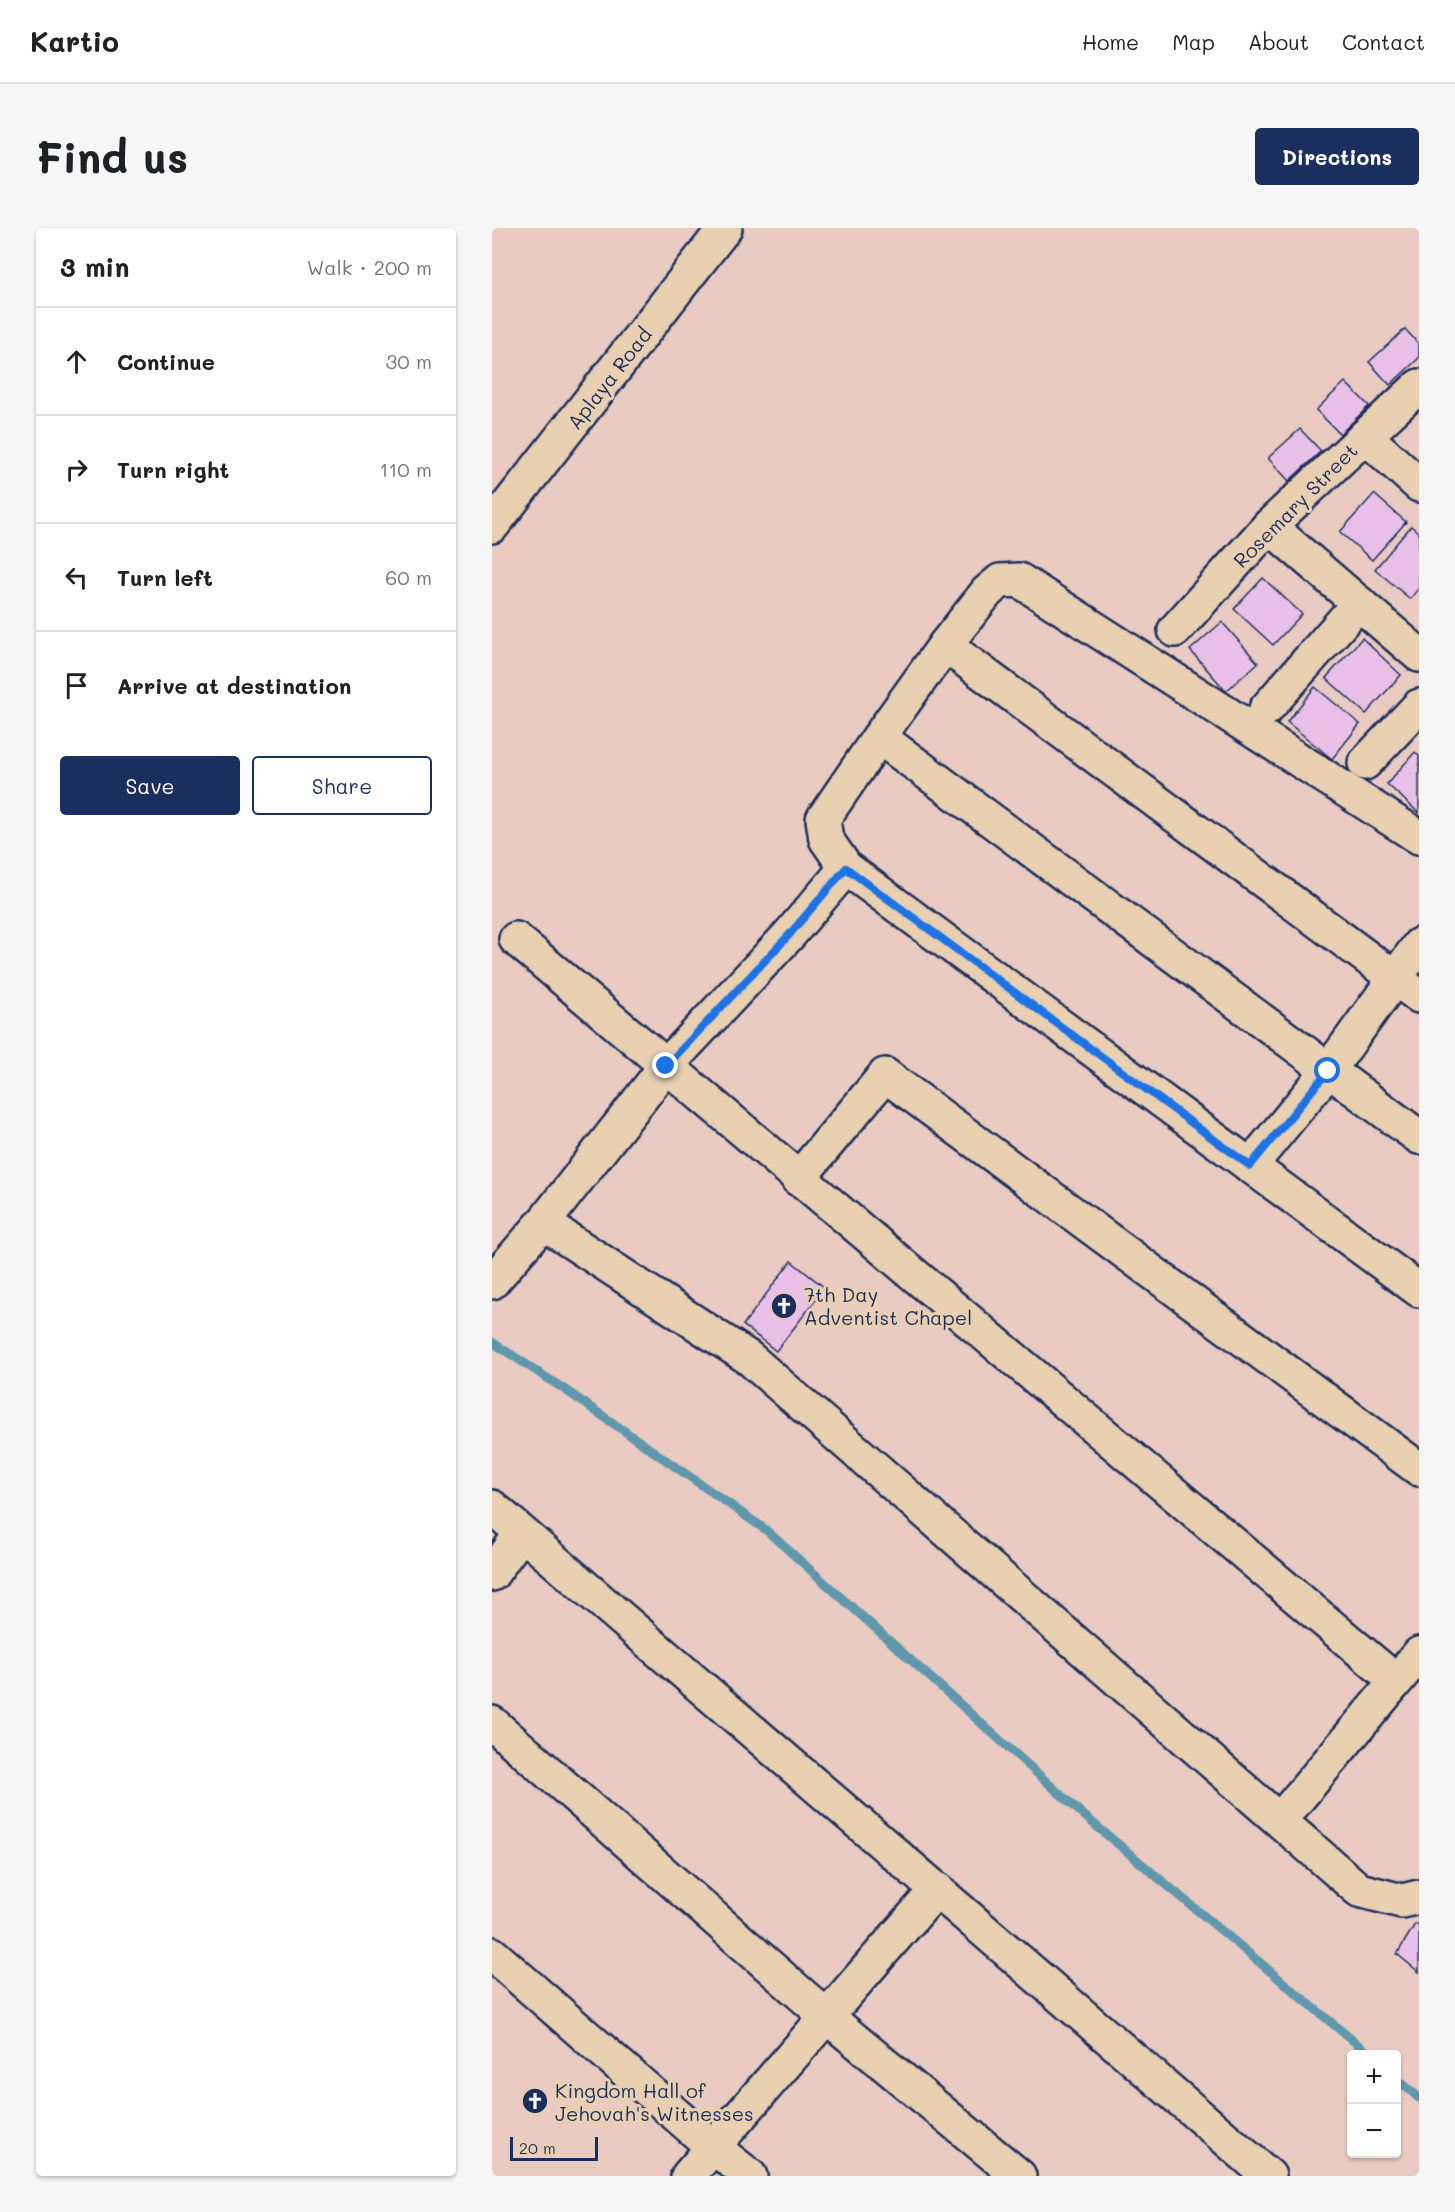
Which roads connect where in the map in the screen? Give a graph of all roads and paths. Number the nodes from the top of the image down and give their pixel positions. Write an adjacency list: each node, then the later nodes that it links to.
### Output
1 (725, 228): 5 (street, Aplaya Road)
2 (1419, 386): 3 (street, Rosemary Street)
3 (1365, 436): 4 (street); 6 (street, Rosemary Street)
4 (1419, 485)
5 (492, 526)
6 (1269, 526): 7 (street); 8 (street, Rosemary Street)
7 (1359, 603): 10 (street); 12 (street)
8 (1175, 630)
9 (945, 645): 13 (street); 15 (street); 19 (street)
10 (1419, 655)
11 (1419, 706): 14 (street)
12 (1266, 708)
13 (879, 738): 16 (street); 21 (street)
14 (1365, 763)
15 (1419, 837)
16 (846, 868): 20 (street); 23 (street)
17 (516, 939): 20 (street)
18 (1419, 945): 19 (street)
19 (1407, 987): 21 (street)
20 (666, 1066): 24 (street); 25 (street)
21 (1328, 1071): 22 (street); 23 (street)
22 (1419, 1137)
23 (1250, 1166): 27 (street)
24 (798, 1179): 28 (street); 33 (street)
25 (543, 1223): 26 (street); 35 (street)
26 (492, 1282)
27 (1419, 1290)
28 (1419, 1469)
29 (492, 1507): 30 (street)
30 (521, 1534): 31 (street); 36 (street)
31 (492, 1574)
32 (1419, 1654): 33 (street)
33 (1396, 1681): 35 (street)
34 (492, 1723): 39 (street)
35 (1280, 1820): 37 (street)
36 (937, 1889): 39 (street); 44 (street)
37 (1419, 1897)
38 (492, 1954): 40 (street)
39 (826, 2016): 40 (street); 43 (street)
40 (713, 2147): 41 (street); 42 (street)
41 (688, 2176)
42 (750, 2176)
43 (1019, 2176)
44 (1269, 2176)

